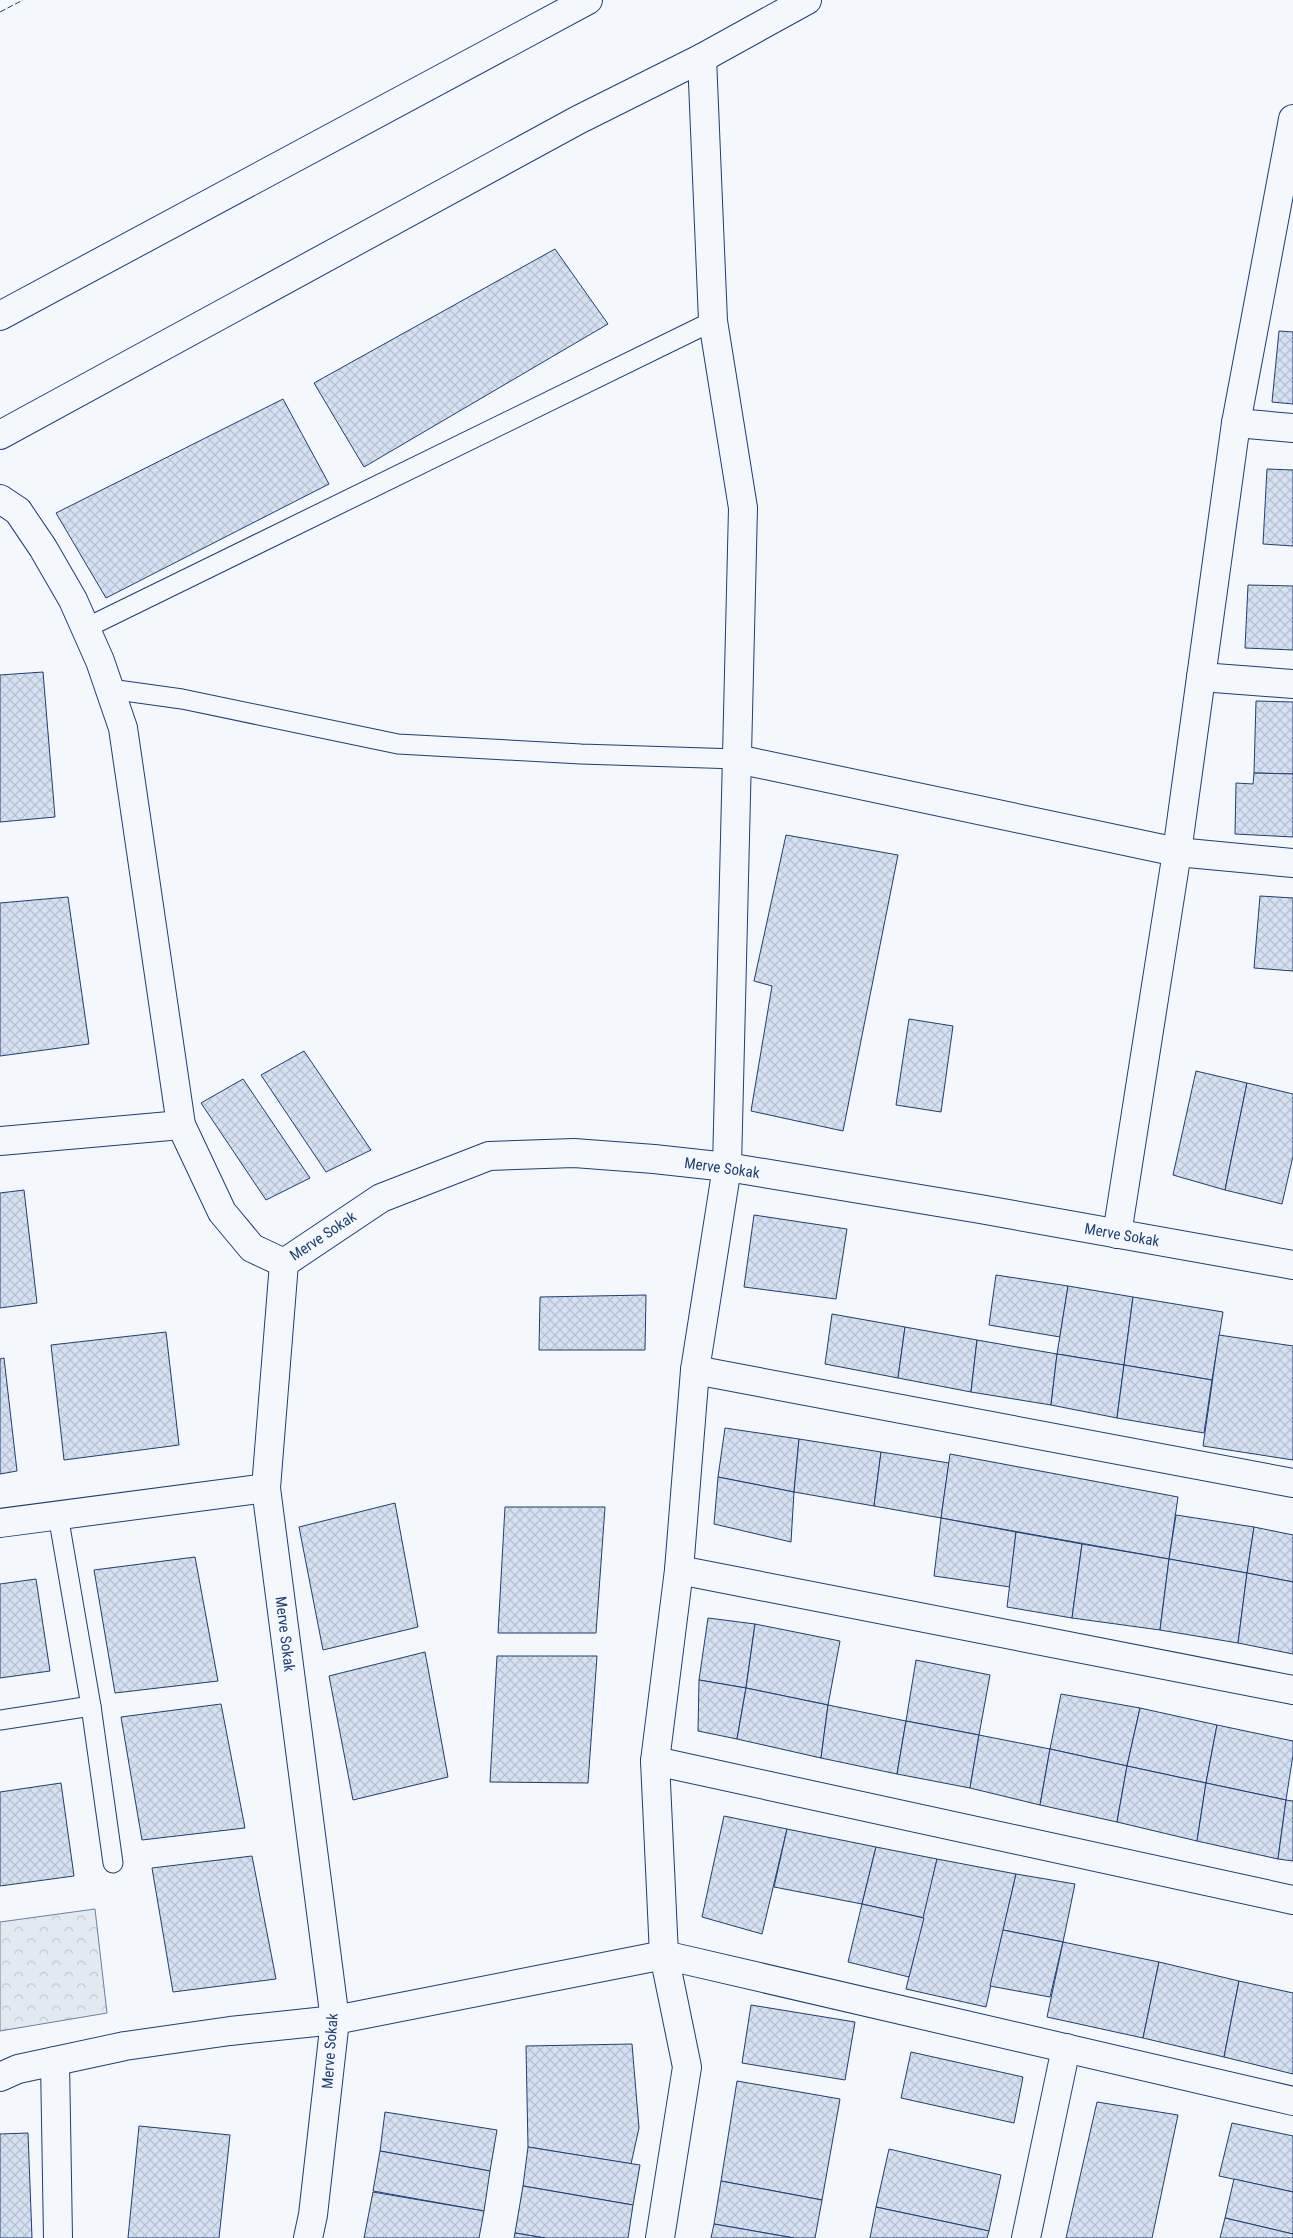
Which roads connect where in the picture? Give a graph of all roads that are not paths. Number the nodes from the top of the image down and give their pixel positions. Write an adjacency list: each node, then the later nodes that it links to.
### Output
1 (588, 0): 6 (street)
2 (807, 0): 3 (street)
3 (702, 58): 7 (street); 10 (street)
4 (1293, 119): 5 (street)
5 (1288, 180): 8 (street)
6 (0, 316)
7 (713, 321): 12 (lane); 16 (street)
8 (1236, 424): 9 (street); 13 (street)
9 (1293, 428)
10 (0, 436)
11 (0, 499): 12 (street)
12 (86, 628): 15 (street)
13 (1201, 678): 14 (street); 17 (street)
14 (1293, 684)
15 (110, 689): 16 (lane); 19 (street)
16 (737, 759): 17 (street); 21 (street)
17 (1177, 852): 18 (street); 22 (street)
18 (1293, 863)
19 (181, 1125): 20 (street); 23 (street)
20 (0, 1141)
21 (727, 1167): 22 (street, Merve Sokak); 23 (street, Merve Sokak); 25 (street)
22 (1117, 1234): 24 (street, Merve Sokak)
23 (284, 1262): 27 (street, Merve Sokak)
24 (1293, 1265)
25 (695, 1370): 26 (street); 30 (street)
26 (1293, 1482)
27 (266, 1488): 28 (street); 38 (street, Merve Sokak)
28 (58, 1515): 29 (street); 32 (lane)
29 (0, 1523)
30 (679, 1570): 31 (street); 34 (street)
31 (1293, 1690)
32 (91, 1706): 33 (lane); 35 (lane)
33 (0, 1720)
34 (656, 1761): 36 (street); 37 (street)
35 (113, 1863)
36 (1293, 1900)
37 (664, 1955): 38 (street); 39 (street); 45 (street)
38 (335, 2020): 40 (street); 44 (street, Merve Sokak)
39 (1066, 2048): 42 (street); 46 (street)
40 (55, 2061): 41 (street); 43 (street)
41 (0, 2077)
42 (1293, 2101)
43 (58, 2238)
44 (308, 2238)
45 (660, 2238)
46 (1026, 2238)

